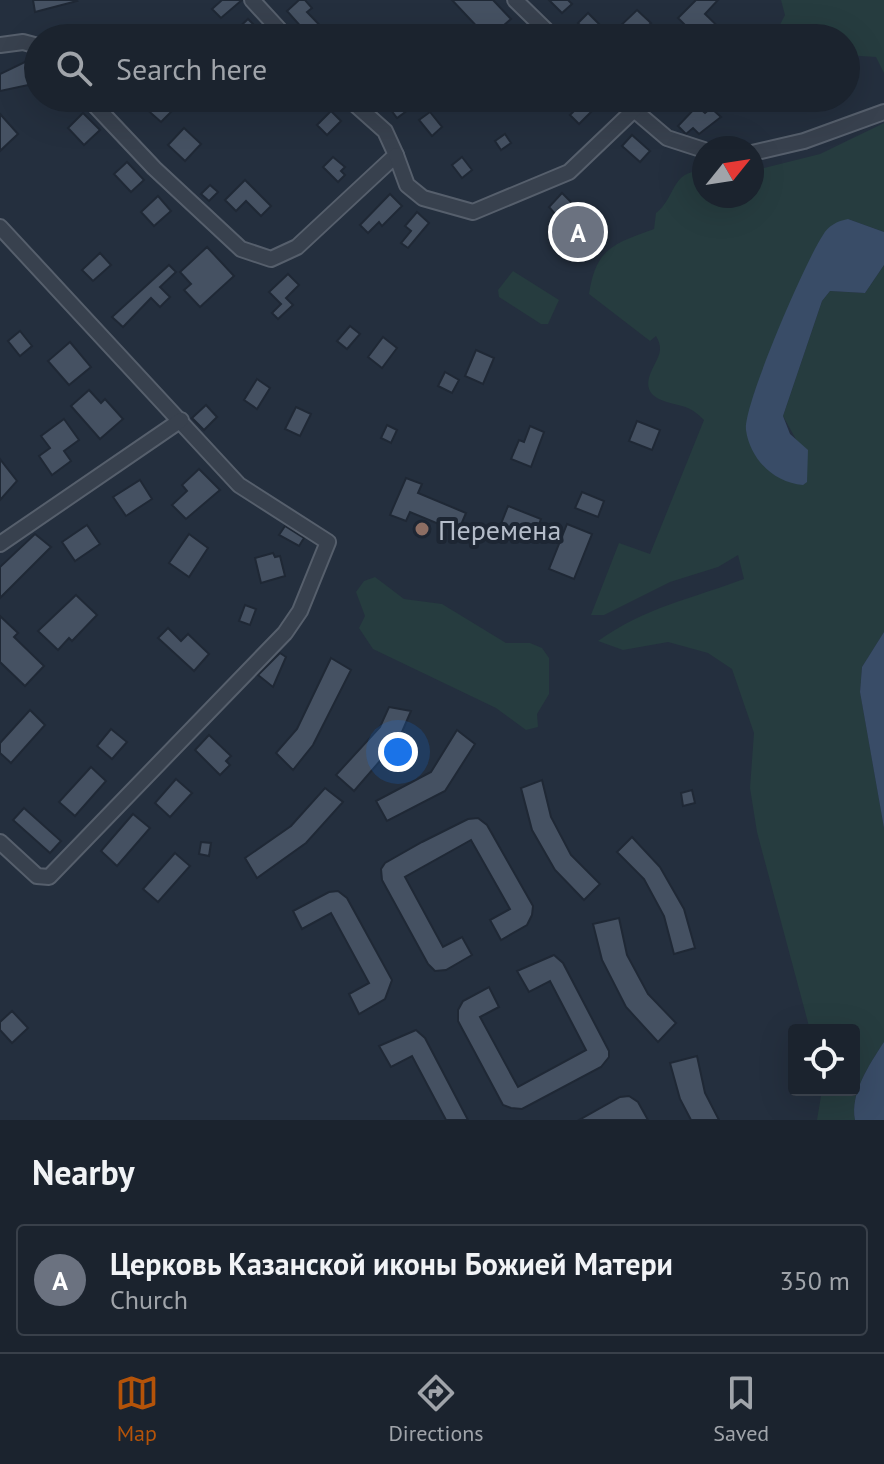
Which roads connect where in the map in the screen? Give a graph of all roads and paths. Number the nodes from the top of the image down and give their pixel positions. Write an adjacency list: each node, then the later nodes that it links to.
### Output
1 (252, 0): 3 (street)
2 (515, 0): 4 (street)
3 (274, 24)
4 (540, 24)
5 (24, 42): 6 (street)
6 (0, 45)
7 (101, 112): 14 (street)
8 (364, 112): 14 (street)
9 (632, 112): 14 (street)
10 (636, 112): 12 (street)
11 (884, 112): 13 (street)
12 (692, 146)
13 (764, 150)
14 (396, 155)
15 (0, 227): 16 (street)
16 (181, 420): 17 (street); 18 (street)
17 (0, 544)
18 (0, 842)

